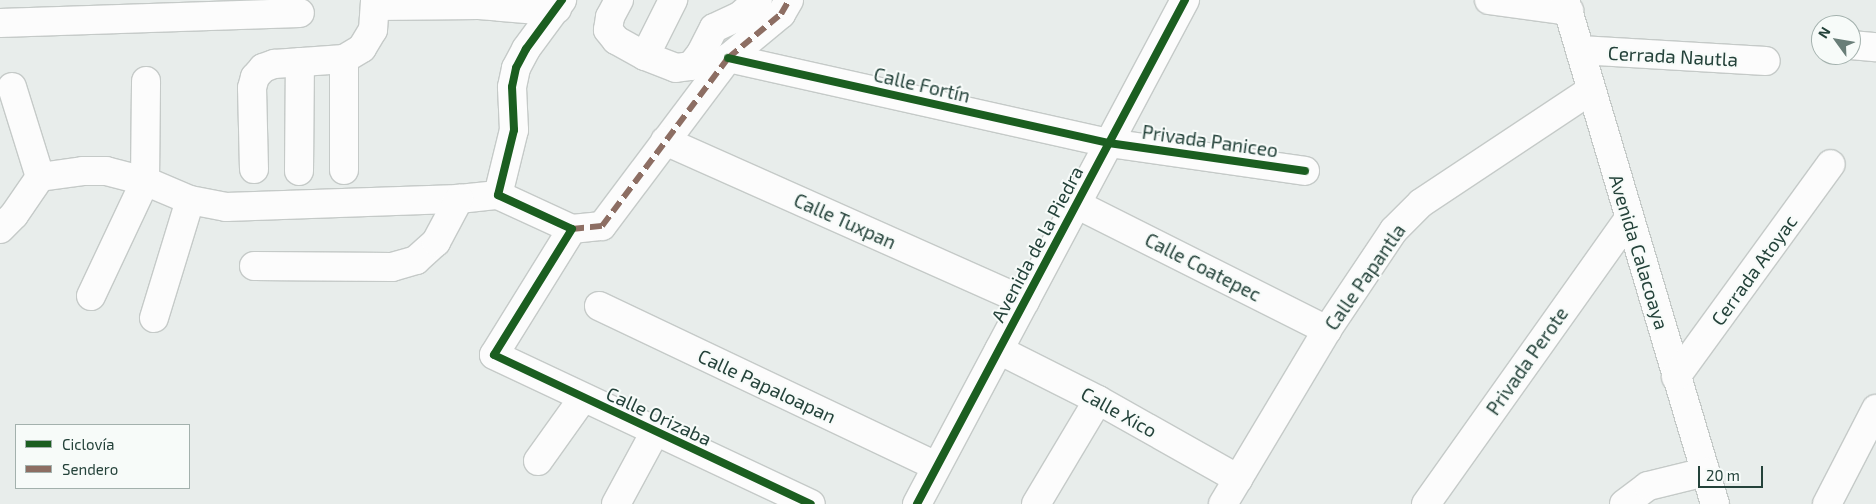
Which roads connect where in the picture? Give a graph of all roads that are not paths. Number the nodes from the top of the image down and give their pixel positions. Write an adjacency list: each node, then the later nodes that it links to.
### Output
1 (619, 0): 19 (street)
2 (673, 0): 19 (street)
3 (727, 0): 15 (street)
4 (758, 0): 15 (street)
5 (789, 0): 20 (street)
6 (1185, 0): 28 (street, Avenida de la Piedra)
7 (1489, 0): 11 (street)
8 (375, 3): 9 (street); 21 (street)
9 (478, 3): 10 (street)
10 (560, 4): 36 (street)
11 (1567, 6): 18 (street, Avenida Calacoaya)
12 (89, 9): 13 (street); 14 (street)
13 (300, 13)
14 (0, 23)
15 (714, 28): 19 (street)
16 (1861, 46): 17 (street)
17 (1876, 47)
18 (1580, 50): 23 (street, Cerrada Nautla); 26 (street, Avenida Calacoaya)
19 (645, 56)
20 (728, 58): 27 (street); 28 (street, Calle Fortín)
21 (344, 59): 22 (street); 31 (street)
22 (300, 62): 30 (street); 32 (street)
23 (1766, 62)
24 (146, 81): 35 (street)
25 (12, 87): 34 (street)
26 (1592, 90): 40 (street, Avenida Calacoaya); 48 (street, Calle Papantla)
27 (665, 141): 42 (street); 45 (street, Calle Tuxpan)
28 (1109, 143): 33 (street, Privada Paniceo); 39 (street, Avenida de la Piedra)
29 (1831, 164): 50 (street, Cerrada Atoyac)
30 (254, 169)
31 (344, 170)
32 (299, 171)
33 (1305, 171)
34 (40, 177): 35 (street); 41 (street)
35 (145, 181): 38 (street); 44 (street)
36 (498, 195): 37 (street); 42 (street)
37 (459, 199): 38 (street); 43 (street)
38 (190, 200): 47 (street)
39 (1078, 205): 45 (street, Avenida de la Piedra); 48 (street, Calle Coatepec)
40 (1629, 218): 50 (street, Avenida Calacoaya); 64 (street, Privada Perote)
41 (0, 229)
42 (572, 229): 51 (street, Calle Orizaba)
43 (254, 266)
44 (91, 296)
45 (1025, 301): 49 (street, Avenida de la Piedra)
46 (599, 306): 56 (street, Calle Papaloapan)
47 (154, 318)
48 (1327, 330): 58 (street, Calle Papantla)
49 (999, 350): 52 (street, Calle Xico); 56 (street, Avenida de la Piedra)
50 (1676, 377): 57 (street, Avenida Calacoaya)
51 (582, 398): 54 (street, Calle Orizaba); 55 (street)
52 (1098, 400): 58 (street, Calle Xico); 62 (street)
53 (1876, 409): 67 (street)
54 (655, 432): 59 (street); 60 (street, Calle Orizaba)
55 (538, 461)
56 (936, 466): 61 (street, Avenida de la Piedra)
57 (1705, 472): 65 (street); 66 (street, Avenida Calacoaya)
58 (1238, 478): 63 (street, Calle Papantla)
59 (616, 504)
60 (811, 504)
61 (917, 504)
62 (1036, 504)
63 (1223, 504)
64 (1426, 504)
65 (1624, 504)
66 (1715, 504)
67 (1827, 504)

